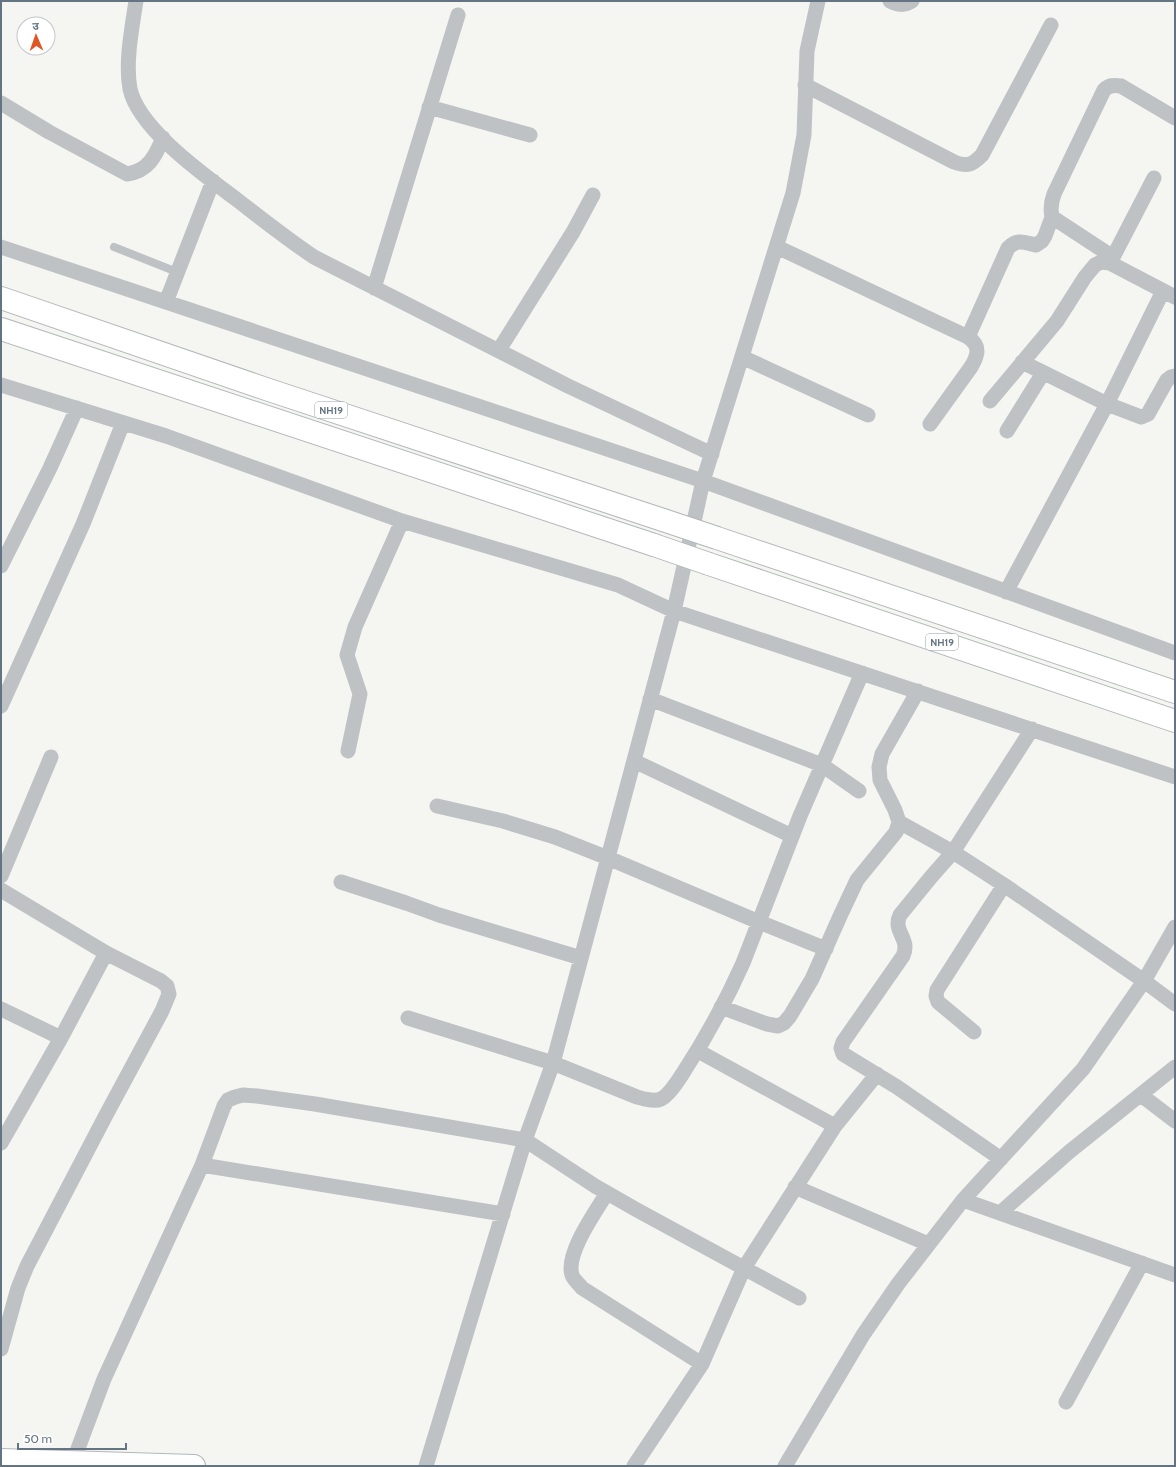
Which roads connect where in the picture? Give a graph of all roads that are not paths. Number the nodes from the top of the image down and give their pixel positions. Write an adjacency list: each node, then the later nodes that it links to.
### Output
1 (136, 1): 12 (street)
2 (818, 1): 7 (street)
3 (890, 1): 4 (street)
4 (912, 1)
5 (458, 14): 9 (street)
6 (1051, 25): 7 (street)
7 (805, 85): 18 (street)
8 (1, 103): 12 (street)
9 (430, 107): 11 (street); 22 (street)
10 (1175, 118): 16 (street)
11 (530, 135)
12 (162, 138): 14 (street)
13 (1154, 178): 20 (street)
14 (213, 181): 21 (street); 22 (street)
15 (593, 195): 28 (street)
16 (1052, 217): 20 (street); 27 (street)
17 (114, 247): 21 (lane)
18 (777, 247): 27 (street); 29 (street)
19 (1, 248): 25 (street)
20 (1111, 260): 23 (street); 30 (street)
21 (177, 272): 25 (street)
22 (374, 288): 28 (street)
23 (1169, 294): 35 (street)
24 (1, 298): 50 (main road, NH19, bridge)
25 (166, 302): 42 (street)
26 (1, 329): 53 (main road, NH19, bridge)
27 (968, 337): 39 (street)
28 (499, 350): 41 (street)
29 (742, 357): 37 (street); 41 (street)
30 (1022, 362): 31 (street); 34 (street)
31 (1043, 373): 35 (street); 40 (street)
32 (1175, 376): 35 (street)
33 (1, 384): 36 (street)
34 (990, 401)
35 (1107, 404): 45 (street)
36 (77, 408): 38 (street); 44 (street)
37 (868, 415)
38 (123, 423): 43 (street); 52 (street)
39 (930, 424)
40 (1007, 432)
41 (712, 454): 42 (street)
42 (703, 481): 45 (street); 46 (street)
43 (402, 521): 46 (street); 55 (street)
44 (1, 566)
45 (1006, 592): 47 (street)
46 (674, 611): 48 (street); 51 (street)
47 (1175, 653)
48 (862, 673): 49 (street); 58 (street)
49 (918, 692): 54 (street); 62 (street)
50 (1175, 692)
51 (650, 699): 57 (street); 58 (street)
52 (1, 706)
53 (1175, 721)
54 (1032, 729): 59 (street); 64 (street)
55 (348, 751)
56 (51, 757): 66 (street)
57 (634, 761): 63 (street); 65 (street)
58 (822, 765): 60 (street); 63 (street)
59 (1175, 777)
60 (859, 791)
61 (437, 806): 65 (street)
62 (899, 822): 64 (street); 72 (street)
63 (792, 836): 70 (street)
64 (953, 852): 68 (street); 85 (street)
65 (608, 858): 70 (street); 74 (street)
66 (1, 876)
67 (340, 882): 74 (street)
68 (1004, 886): 75 (street); 80 (street)
69 (1, 890): 73 (street)
70 (759, 922): 72 (street); 77 (street)
71 (1175, 927): 75 (street)
72 (826, 949): 77 (street)
73 (106, 953): 81 (street); 103 (street)
74 (581, 958): 83 (street)
75 (1144, 981): 76 (street); 91 (street)
76 (1175, 1004)
77 (721, 1007): 82 (street)
78 (1, 1009): 81 (street)
79 (408, 1018): 83 (street)
80 (974, 1032)
81 (61, 1038): 90 (street)
82 (698, 1051): 83 (street); 88 (street)
83 (554, 1063): 89 (street)
84 (1175, 1067): 86 (street)
85 (877, 1074): 88 (street); 91 (street)
86 (1141, 1095): 87 (street); 96 (street)
87 (1175, 1122)
88 (835, 1126): 93 (street)
89 (525, 1140): 92 (street); 94 (street); 97 (street)
90 (1, 1143)
91 (1001, 1159): 95 (street)
92 (202, 1165): 97 (street); 107 (street)
93 (795, 1187): 98 (street); 100 (street)
94 (607, 1192): 100 (street); 104 (street)
95 (963, 1200): 96 (street); 98 (street)
96 (1000, 1213): 99 (street)
97 (503, 1214): 110 (street)
98 (928, 1244): 112 (street)
99 (1142, 1263): 101 (street); 105 (street)
100 (744, 1268): 102 (street); 104 (street)
101 (1175, 1275)
102 (799, 1298)
103 (1, 1349)
104 (702, 1364): 111 (street)
105 (1066, 1402)
106 (1, 1460): 107 (main road)
107 (73, 1462): 108 (main road)
108 (107, 1465): 109 (main road)
109 (194, 1466)
110 (426, 1466)
111 (634, 1466)
112 (785, 1466)

